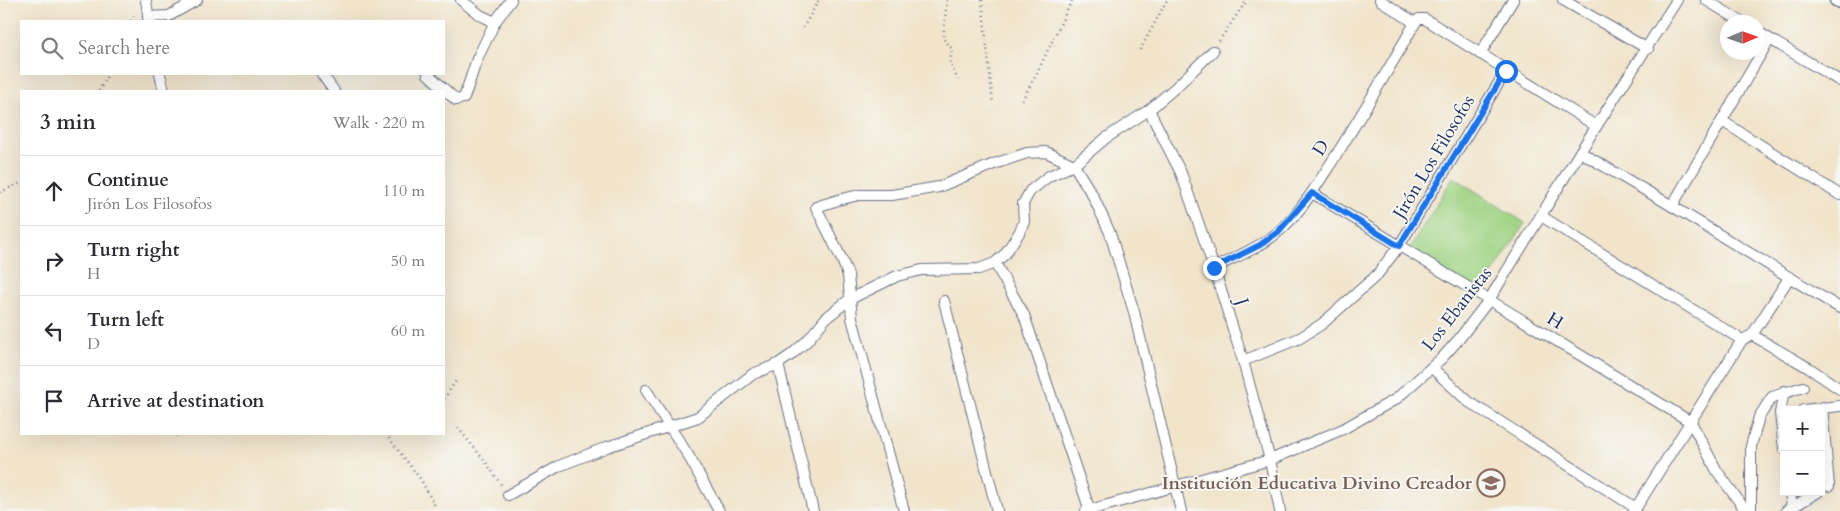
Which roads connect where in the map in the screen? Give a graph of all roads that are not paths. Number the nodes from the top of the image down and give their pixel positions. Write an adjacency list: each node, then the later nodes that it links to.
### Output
1 (146, 0): 13 (street)
2 (197, 0): 14 (street)
3 (461, 0): 16 (street)
4 (511, 0): 16 (street)
5 (1380, 0): 15 (street)
6 (1512, 0): 21 (street)
7 (1563, 0): 19 (street)
8 (1678, 0): 19 (street, Los Ebanistas)
9 (1706, 0): 12 (street)
10 (1836, 0): 11 (street)
11 (1840, 2)
12 (1731, 15)
13 (149, 19): 14 (street)
14 (171, 19)
15 (1420, 21): 21 (street); 34 (street, D)
16 (495, 22): 25 (street)
17 (1765, 37): 18 (street)
18 (1770, 40): 26 (street); 30 (street)
19 (1648, 49): 31 (street, Los Ebanistas)
20 (1213, 51): 29 (street)
21 (1480, 54): 22 (street)
22 (1506, 71): 31 (street); 38 (street, Jirón Los Filosofos)
23 (160, 75): 27 (street)
24 (323, 75): 28 (street)
25 (429, 75)
26 (1840, 81)
27 (164, 90)
28 (333, 90)
29 (1149, 110): 33 (street); 40 (street, J)
30 (1722, 121): 35 (street); 36 (street)
31 (1596, 126): 32 (street, Los Ebanistas)
32 (1580, 152): 36 (street); 37 (street, Los Ebanistas)
33 (1074, 165): 39 (street); 42 (street); 62 (street)
34 (1312, 193): 38 (street, H); 40 (street, D)
35 (1840, 195)
36 (1672, 206): 41 (street)
37 (1541, 216): 43 (street, Los Ebanistas); 47 (street)
38 (1399, 246): 43 (street, H); 48 (street, Jirón Los Filosofos)
39 (995, 263): 42 (street); 73 (street)
40 (1214, 268): 48 (street, J)
41 (1789, 278): 45 (street); 46 (street)
42 (850, 299): 49 (street); 71 (street)
43 (1489, 300): 50 (street, Los Ebanistas); 58 (street, H)
44 (944, 301): 72 (street)
45 (1840, 308)
46 (1752, 335): 47 (street); 52 (street)
47 (1742, 340): 58 (street)
48 (1243, 361): 60 (street, J)
49 (778, 364): 59 (street); 70 (street)
50 (1432, 368): 60 (street, Los Ebanistas); 68 (street)
51 (1803, 387): 54 (street)
52 (1840, 389)
53 (646, 390): 59 (street)
54 (1784, 391): 55 (street); 77 (street)
55 (1783, 406)
56 (1840, 406): 57 (street)
57 (1825, 407)
58 (1691, 422): 68 (street); 76 (street)
59 (669, 426): 64 (street); 69 (street)
60 (1270, 460): 62 (street, Los Ebanistas); 75 (street, J)
61 (1840, 480): 63 (street)
62 (1174, 486): 73 (street, Los Ebanistas); 74 (street)
63 (1825, 488)
64 (508, 496)
65 (1790, 496): 67 (street)
66 (1811, 496): 67 (street)
67 (1789, 509)
68 (1635, 510)
69 (719, 511)
70 (813, 511)
71 (904, 511)
72 (997, 511)
73 (1088, 511)
74 (1181, 511)
75 (1280, 511)
76 (1746, 511)
77 (1751, 511)

